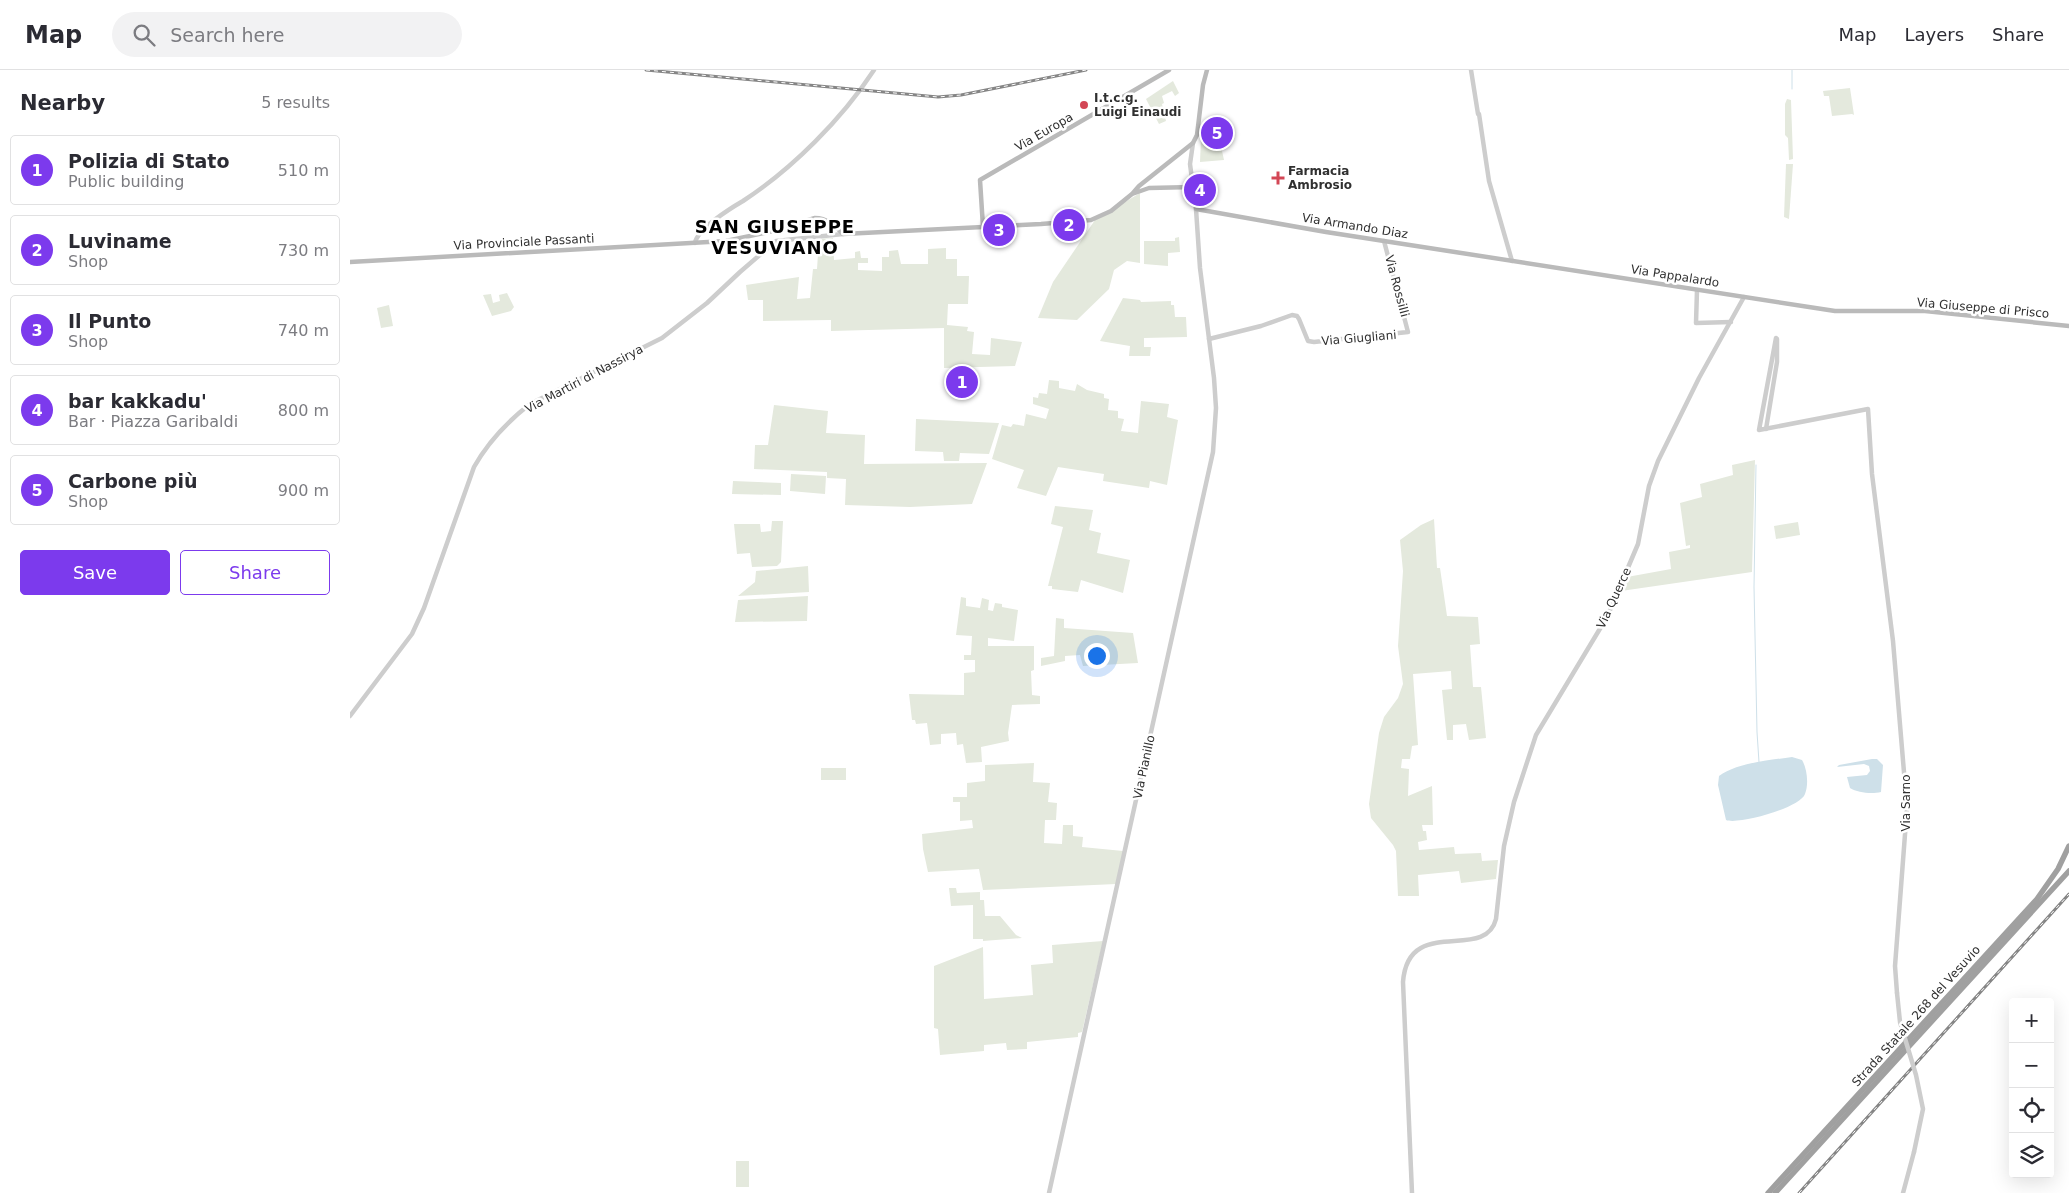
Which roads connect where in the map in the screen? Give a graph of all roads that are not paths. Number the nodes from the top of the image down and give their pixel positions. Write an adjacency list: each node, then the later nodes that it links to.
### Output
1 (874, 70): 12 (street)
2 (1169, 70): 9 (main road, Via Europa)
3 (1471, 70): 13 (street)
4 (1207, 72): 5 (main road)
5 (1193, 143): 6 (street); 7 (main road)
6 (1193, 186): 7 (main road); 8 (main road)
7 (1132, 194): 9 (main road)
8 (1196, 209): 11 (main road, Via Armando Diaz); 21 (street, Via Pianillo)
9 (983, 227): 10 (main road)
10 (843, 234): 12 (main road, Via Provinciale Passanti); 23 (street, Via Martiri di Nassirya)
11 (1384, 240): 13 (main road, Via Armando Diaz); 20 (street, Via Rossilli)
12 (697, 243): 14 (main road, Via Provinciale Passanti)
13 (1512, 261): 15 (main road, Via Pappalardo)
14 (350, 262)
15 (1697, 290): 16 (main road, Via Pappalardo); 18 (street)
16 (1744, 297): 17 (main road, Via Pappalardo); 18 (street, Via Querce)
17 (1835, 311): 19 (main road, Via Giuseppe di Prisco)
18 (1730, 322): 27 (street, Via Querce)
19 (2069, 326)
20 (1408, 332): 21 (street, Via Giugliani)
21 (1209, 339): 26 (street, Via Pianillo)
22 (1766, 429): 22 (street); 30 (street, Via Sarno, bridge)
23 (350, 716)
24 (2069, 846): 28 (highway, Strada Statale 268 del Vesuvio)
25 (2069, 871): 29 (highway, Strada Statale 268 del Vesuvio)
26 (1049, 1193)
27 (1412, 1193)
28 (1768, 1193)
29 (1775, 1193)
30 (1903, 1193)

